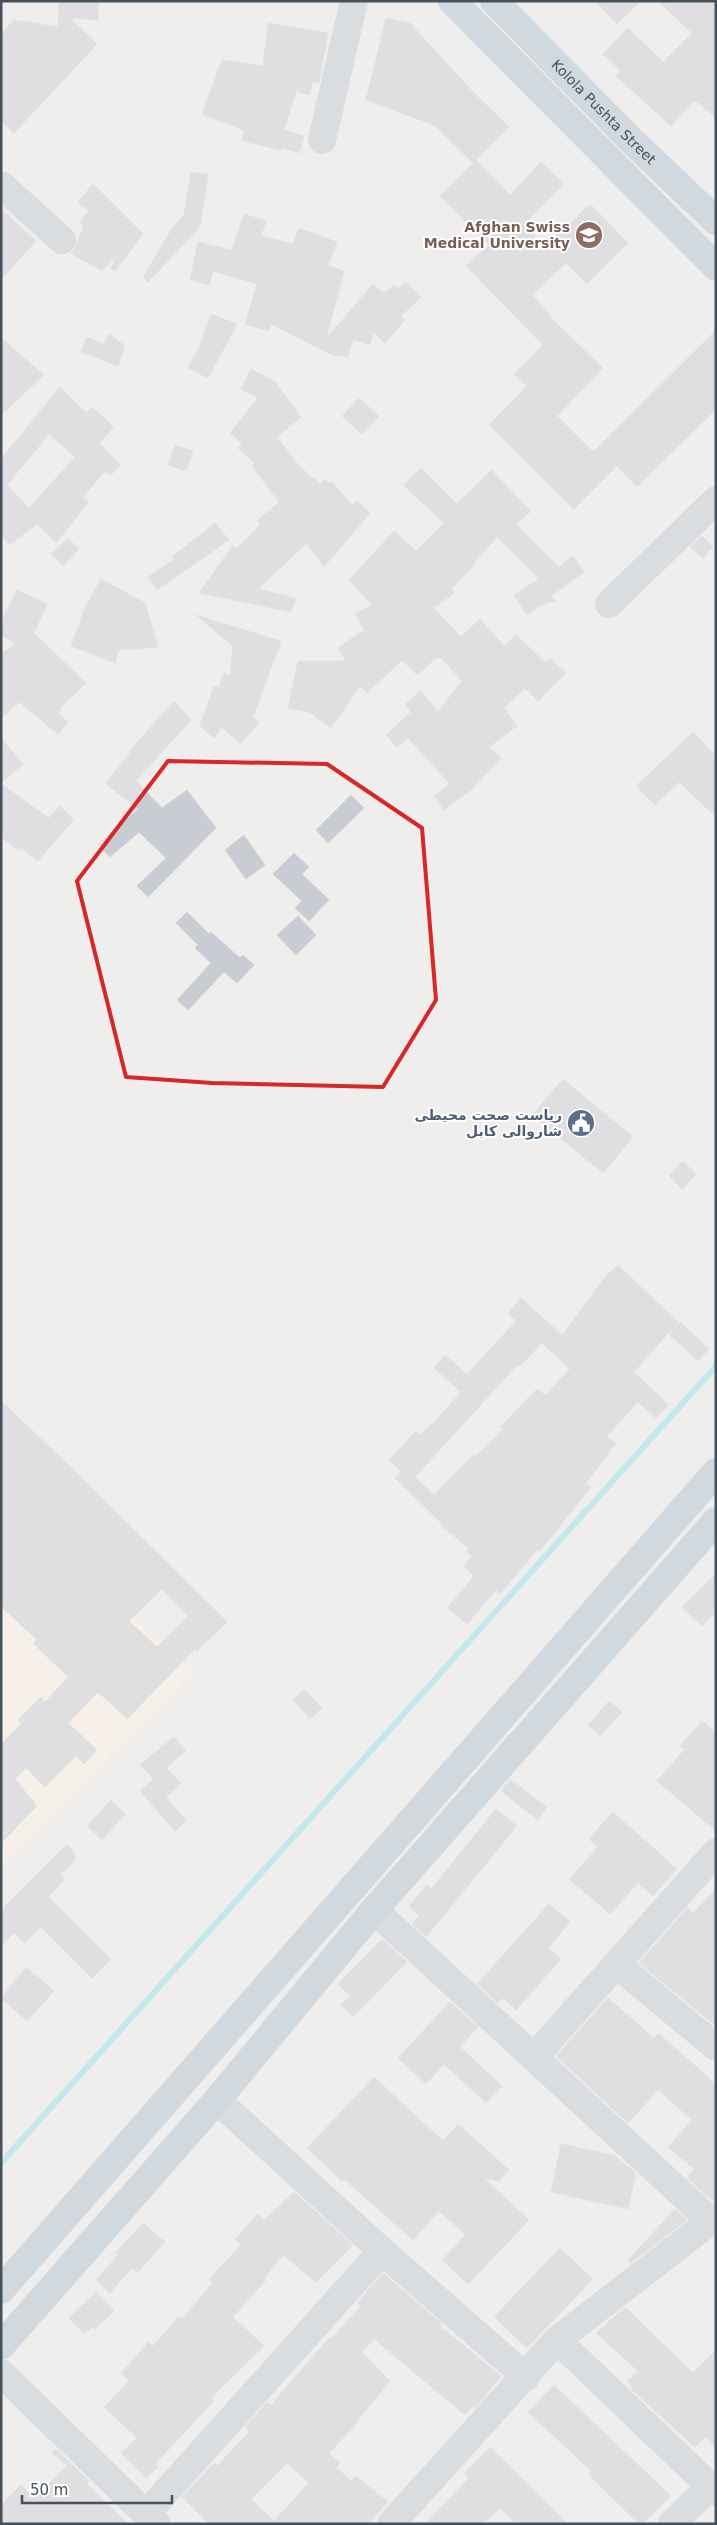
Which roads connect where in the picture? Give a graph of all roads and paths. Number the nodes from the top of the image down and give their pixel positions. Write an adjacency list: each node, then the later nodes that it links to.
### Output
1 (354, 1): 4 (street)
2 (452, 1): 8 (main road)
3 (494, 1): 6 (main road, Kolola Pushta Street)
4 (322, 140)
5 (1, 185): 7 (street)
6 (716, 222)
7 (62, 240)
8 (716, 266)
9 (716, 500): 10 (street)
10 (609, 604)
11 (716, 1472): 13 (main road)
12 (716, 1521): 14 (main road)
13 (534, 1680): 14 (main road); 15 (main road)
14 (557, 1701): 16 (main road)
15 (467, 1757): 16 (main road); 25 (main road)
16 (490, 1777): 18 (main road)
17 (716, 1852): 19 (street)
18 (374, 1910): 21 (street); 22 (main road)
19 (616, 1964): 20 (street); 21 (street)
20 (716, 2047)
21 (534, 2057): 23 (street)
22 (217, 2100): 24 (street); 27 (main road)
23 (713, 2222): 26 (street)
24 (382, 2251): 29 (street); 31 (street)
25 (1, 2290)
26 (557, 2340): 29 (street); 30 (street)
27 (1, 2346)
28 (1, 2373): 31 (street)
29 (526, 2377): 32 (street)
30 (713, 2489): 33 (street)
31 (152, 2519)
32 (391, 2524)
33 (672, 2524)

